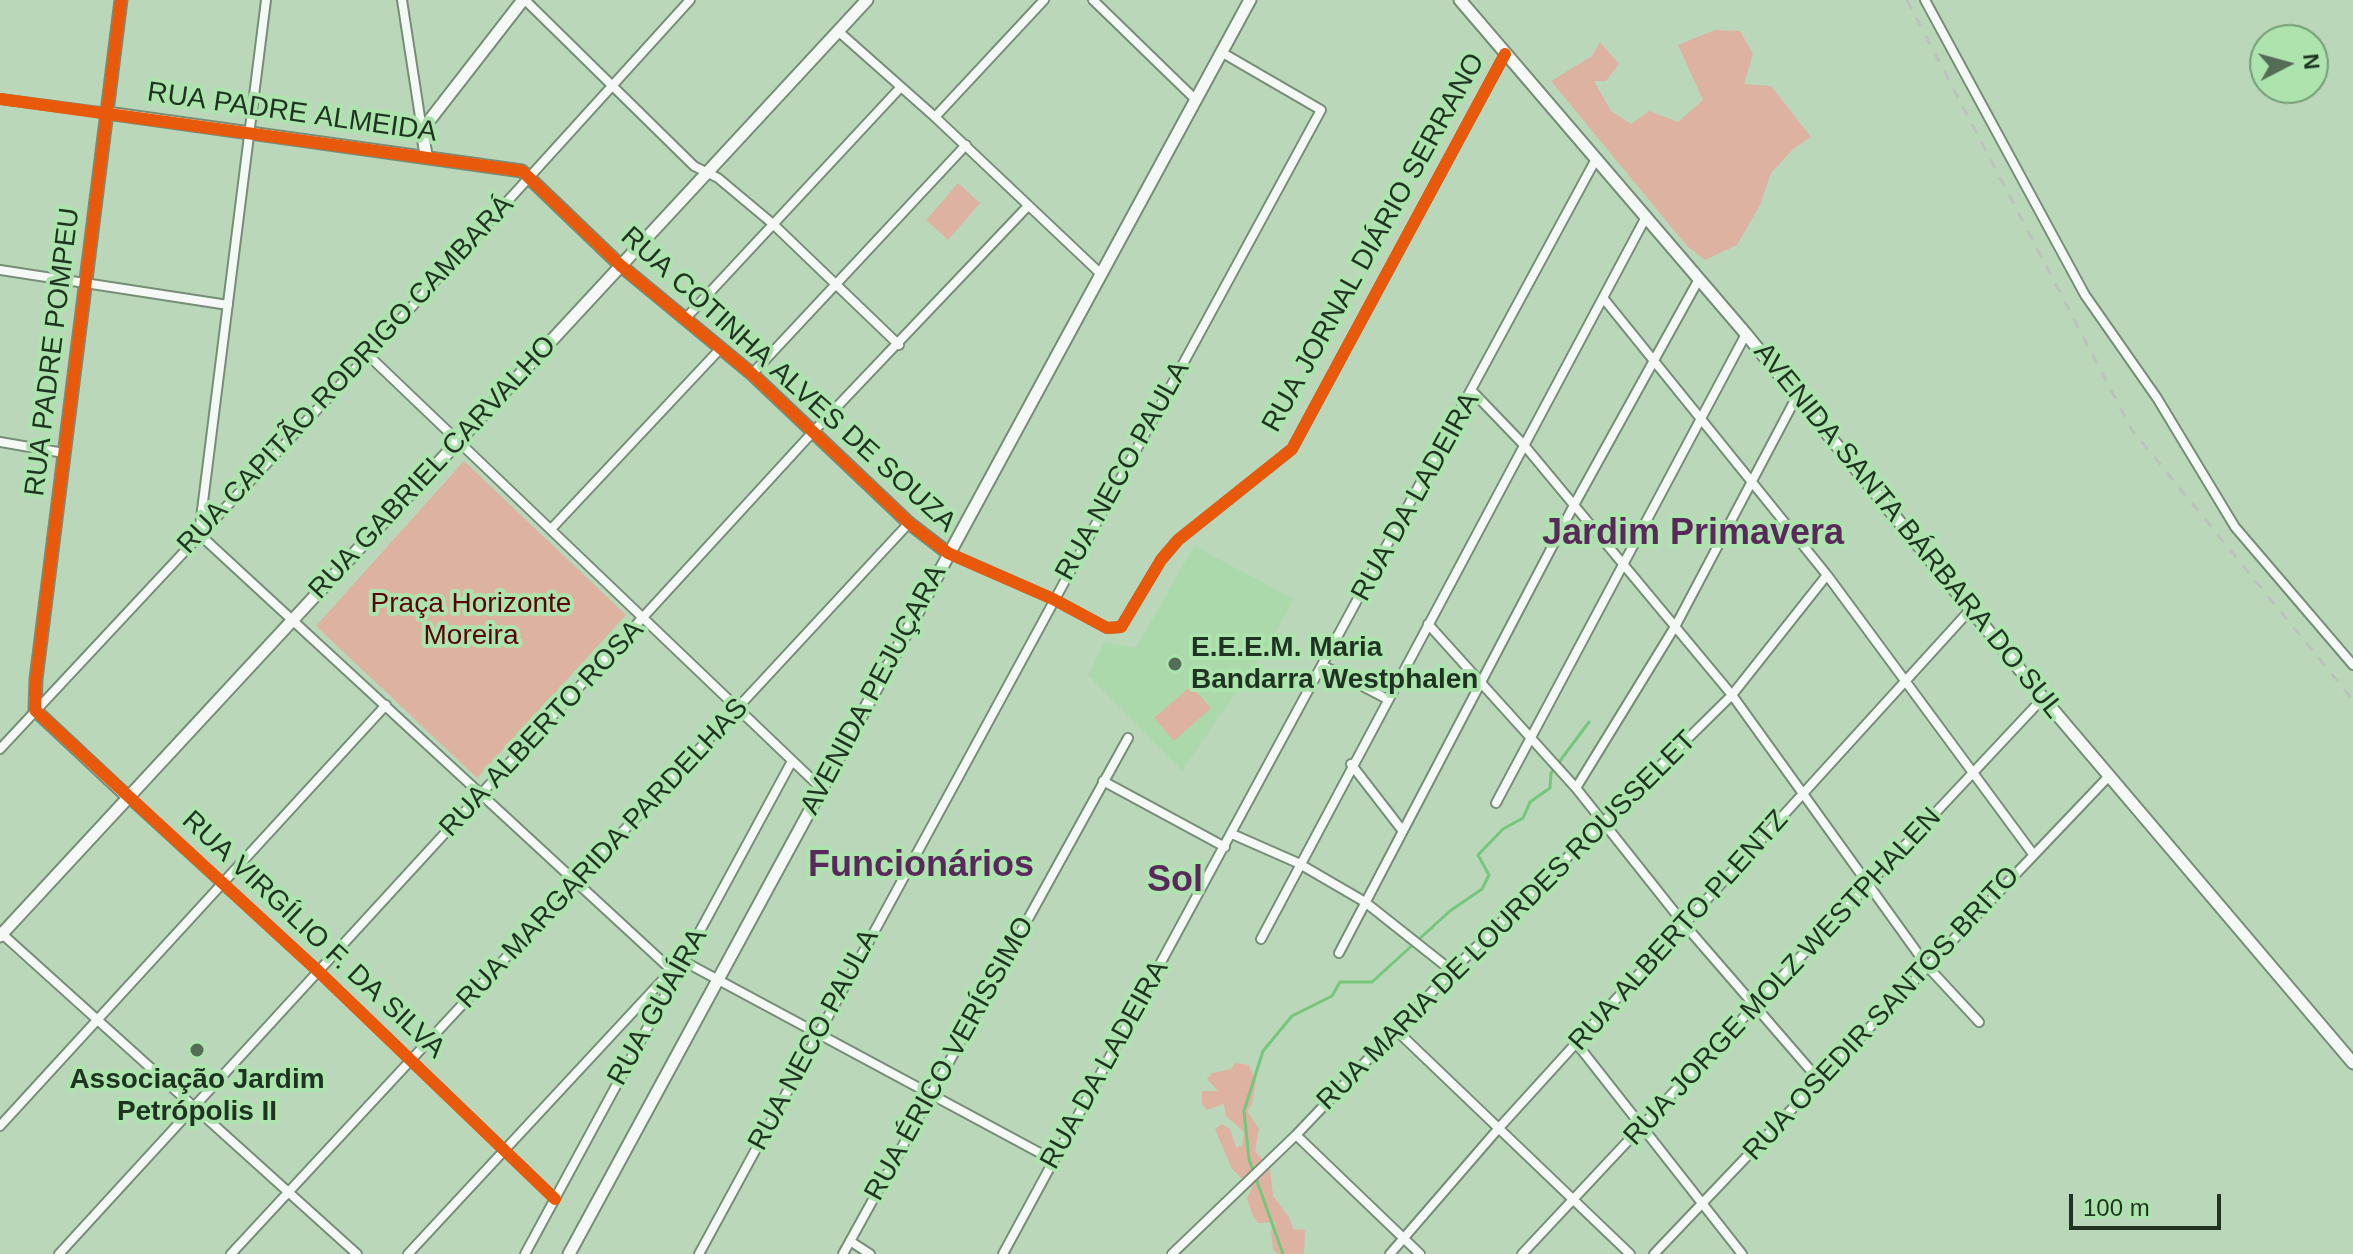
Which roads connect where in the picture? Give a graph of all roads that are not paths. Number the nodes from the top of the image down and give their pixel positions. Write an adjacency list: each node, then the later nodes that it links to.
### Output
1 (121, 0): 19 (street, RUA PADRE POMPEU)
2 (266, 0): 22 (street)
3 (402, 0): 21 (street)
4 (524, 0): 15 (street); 21 (street)
5 (690, 0): 15 (street, RUA CAPITÃO RODRIGO CAMBARÁ)
6 (867, 0): 12 (street, RUA GABRIEL CARVALHO)
7 (1044, 0): 20 (street)
8 (1093, 0): 18 (street)
9 (1250, 0): 13 (street, AVENIDA PEJUÇARA)
10 (1460, 0): 14 (street, AVENIDA SANTA BÁRBARA DO SUL)
11 (1925, 0): 69 (street)
12 (838, 31): 16 (street); 26 (street, RUA GABRIEL CARVALHO)
13 (1221, 52): 18 (street, AVENIDA PEJUÇARA); 62 (street, RUA NECO PAULA)
14 (1505, 54): 25 (street, AVENIDA SANTA BÁRBARA DO SUL); 68 (street, RUA JORNAL DIÁRIO SERRANO)
15 (610, 85): 26 (street); 27 (street, RUA CAPITÃO RODRIGO CAMBARÁ)
16 (900, 88): 20 (street); 30 (street)
17 (0, 99): 19 (street, RUA PADRE ALMEIDA)
18 (1196, 100): 33 (street, AVENIDA PEJUÇARA)
19 (107, 113): 22 (street, RUA PADRE ALMEIDA); 35 (street, RUA PADRE POMPEU)
20 (935, 117): 23 (street)
21 (422, 130): 24 (street)
22 (249, 132): 24 (street, RUA PADRE ALMEIDA); 38 (street)
23 (966, 145): 28 (street); 36 (street)
24 (426, 155): 27 (street, RUA PADRE ALMEIDA)
25 (1596, 159): 29 (street, AVENIDA SANTA BÁRBARA DO SUL); 46 (street, RUA DA LADEIRA)
26 (707, 172): 30 (street); 31 (street, RUA GABRIEL CARVALHO)
27 (528, 176): 31 (street, RUA COTINHA ALVES DE SOUZA); 43 (street, RUA CAPITÃO RODRIGO CAMBARÁ)
28 (1028, 206): 33 (street); 41 (street, RUA ALBERTO ROSA)
29 (1646, 217): 34 (street, AVENIDA SANTA BÁRBARA DO SUL); 37 (street)
30 (773, 224): 36 (street); 39 (street)
31 (620, 265): 39 (street, RUA COTINHA ALVES DE SOUZA); 50 (street, RUA GABRIEL CARVALHO)
32 (0, 270): 35 (street)
33 (1102, 275): 59 (street, AVENIDA PEJUÇARA)
34 (1699, 279): 40 (street, AVENIDA SANTA BÁRBARA DO SUL); 44 (street)
35 (85, 283): 38 (street); 53 (street, RUA PADRE POMPEU)
36 (837, 283): 41 (street); 45 (street)
37 (1604, 299): 44 (street); 52 (street)
38 (228, 305): 58 (street)
39 (685, 319): 42 (street, RUA COTINHA ALVES DE SOUZA)
40 (1746, 334): 47 (street, AVENIDA SANTA BÁRBARA DO SUL); 48 (street)
41 (899, 345): 49 (street, RUA ALBERTO ROSA)
42 (721, 348): 45 (street, RUA COTINHA ALVES DE SOUZA); 57 (street)
43 (368, 355): 50 (street); 58 (street, RUA CAPITÃO RODRIGO CAMBARÁ)
44 (1651, 361): 48 (street); 55 (street)
45 (752, 374): 49 (street, RUA COTINHA ALVES DE SOUZA)
46 (1473, 392): 52 (street); 70 (street, RUA DA LADEIRA)
47 (1797, 396): 54 (street); 63 (street, AVENIDA SANTA BÁRBARA DO SUL)
48 (1700, 422): 54 (street); 60 (street)
49 (812, 433): 56 (street, RUA COTINHA ALVES DE SOUZA); 64 (street, RUA ALBERTO ROSA)
50 (458, 440): 57 (street); 65 (street, RUA GABRIEL CARVALHO)
51 (0, 442): 53 (street)
52 (1524, 445): 55 (street); 66 (street)
53 (64, 453): 77 (street, RUA PADRE POMPEU)
54 (1752, 481): 61 (street); 67 (street)
55 (1574, 505): 60 (street); 72 (street)
56 (909, 523): 59 (street, RUA COTINHA ALVES DE SOUZA); 78 (street, RUA MARGARIDA PARDELHAS)
57 (552, 528): 64 (street)
58 (199, 534): 65 (street); 77 (street, RUA CAPITÃO RODRIGO CAMBARÁ)
59 (948, 553): 62 (street, RUA COTINHA ALVES DE SOUZA); 87 (street, AVENIDA PEJUÇARA)
60 (1624, 567): 67 (street); 80 (street)
61 (1827, 575): 71 (street); 73 (street, RUA MARIA DE LOURDES ROUSSELET)
62 (1053, 599): 68 (street, RUA COTINHA ALVES DE SOUZA); 117 (street, RUA NECO PAULA)
63 (1970, 610): 71 (street, RUA ALBERTO PLENTZ); 74 (street, AVENIDA SANTA BÁRBARA DO SUL)
64 (646, 617): 78 (street); 89 (street, RUA ALBERTO ROSA)
65 (292, 620): 76 (street); 91 (street, RUA GABRIEL CARVALHO)
66 (1428, 624): 72 (street); 75 (street)
67 (1676, 625): 73 (street); 88 (street)
68 (1121, 627)
69 (2353, 665)
70 (1324, 666): 75 (street); 95 (street, RUA DA LADEIRA)
71 (1905, 680): 85 (street); 90 (street, RUA ALBERTO PLENTZ)
72 (1481, 682): 80 (street); 94 (street)
73 (1732, 695): 90 (street); 93 (street, RUA MARIA DE LOURDES ROUSSELET)
74 (2043, 698): 84 (street, AVENIDA SANTA BÁRBARA DO SUL); 85 (street, RUA JORGE MOLZ WESTPHALEN)
75 (1387, 699): 83 (street)
76 (386, 705): 89 (street); 100 (street)
77 (35, 710): 81 (street, RUA CAPITÃO RODRIGO CAMBARÁ); 91 (street, RUA VIRGÍLIO F. DA SILVA)
78 (738, 710): 82 (street); 99 (street, RUA MARGARIDA PARDELHAS)
79 (1128, 738): 86 (street, RUA ÉRICO VERÍSSIMO)
80 (1531, 740): 88 (street); 92 (street)
81 (0, 749)
82 (792, 761): 87 (street); 107 (street, RUA GUAÍRA)
83 (1351, 764): 94 (street); 98 (street)
84 (2110, 775): 97 (street, RUA OSEDIR SANTOS BRITO); 120 (street, AVENIDA SANTA BÁRBARA DO SUL)
85 (1972, 776): 97 (street); 101 (street, RUA JORGE MOLZ WESTPHALEN)
86 (1103, 781): 96 (street); 122 (street, RUA ÉRICO VERÍSSIMO)
87 (821, 788): 112 (street, AVENIDA PEJUÇARA)
88 (1576, 788): 93 (street)
89 (481, 793): 99 (street); 110 (street, RUA ALBERTO ROSA)
90 (1804, 794): 101 (street); 103 (street, RUA ALBERTO PLENTZ)
91 (130, 799): 100 (street, RUA VIRGÍLIO F. DA SILVA); 104 (street, RUA GABRIEL CARVALHO)
92 (1496, 803)
93 (1600, 823): 103 (street); 109 (street, RUA MARIA DE LOURDES ROUSSELET)
94 (1402, 830): 102 (street)
95 (1232, 834): 96 (street, RUA DA LADEIRA); 98 (street)
96 (1225, 847): 129 (street, RUA DA LADEIRA)
97 (2033, 854): 108 (street, RUA OSEDIR SANTOS BRITO)
98 (1298, 863): 102 (street); 105 (street)
99 (576, 882): 111 (street); 119 (street, RUA MARGARIDA PARDELHAS)
100 (223, 883): 110 (street, RUA VIRGÍLIO F. DA SILVA); 115 (street)
101 (1869, 884): 108 (street); 113 (street, RUA JORGE MOLZ WESTPHALEN)
102 (1365, 902): 106 (street); 109 (street)
103 (1684, 924): 113 (street); 118 (street, RUA ALBERTO PLENTZ)
104 (1, 934): 115 (street)
105 (1261, 939)
106 (1339, 953)
107 (685, 962): 111 (street, RUA GUAÍRA); 112 (street)
108 (1927, 966): 114 (street); 121 (street, RUA OSEDIR SANTOS BRITO)
109 (1452, 971): 116 (street, RUA MARIA DE LOURDES ROUSSELET)
110 (319, 972): 119 (street, RUA VIRGÍLIO F. DA SILVA); 123 (street, RUA ALBERTO ROSA)
111 (674, 974): 128 (street); 131 (street, RUA GUAÍRA)
112 (717, 979): 117 (street); 141 (street, AVENIDA PEJUÇARA)
113 (1753, 1006): 121 (street); 125 (street, RUA JORGE MOLZ WESTPHALEN)
114 (1979, 1022)
115 (98, 1023): 123 (street); 124 (street)
116 (1396, 1030): 126 (street); 127 (street, RUA MARIA DE LOURDES ROUSSELET)
117 (818, 1034): 122 (street); 142 (street, RUA NECO PAULA)
118 (1577, 1044): 125 (street); 126 (street, RUA ALBERTO PLENTZ)
119 (412, 1060): 128 (street, RUA VIRGÍLIO F. DA SILVA); 130 (street, RUA MARGARIDA PARDELHAS)
120 (2353, 1063)
121 (1819, 1080): 133 (street, RUA OSEDIR SANTOS BRITO)
122 (931, 1097): 129 (street); 135 (street, RUA ÉRICO VERÍSSIMO)
123 (193, 1105): 130 (street); 136 (street, RUA ALBERTO ROSA)
124 (0, 1126)
125 (1641, 1127): 132 (street, RUA JORGE MOLZ WESTPHALEN); 133 (street)
126 (1498, 1129): 132 (street); 134 (street, RUA ALBERTO PLENTZ)
127 (1296, 1135): 134 (street); 146 (street, RUA MARIA DE LOURDES ROUSSELET)
128 (504, 1151): 131 (street, RUA VIRGÍLIO F. DA SILVA); 139 (street)
129 (1053, 1160): 145 (street, RUA DA LADEIRA)
130 (287, 1191): 137 (street, RUA MARGARIDA PARDELHAS); 138 (street)
131 (555, 1199): 140 (street, RUA GUAÍRA)
132 (1574, 1200): 149 (street, RUA JORGE MOLZ WESTPHALEN); 150 (street)
133 (1701, 1205): 151 (street, RUA OSEDIR SANTOS BRITO); 152 (street)
134 (1404, 1239): 147 (street, RUA ALBERTO PLENTZ); 148 (street)
135 (850, 1241): 143 (street, RUA ÉRICO VERÍSSIMO); 144 (street)
136 (59, 1254)
137 (231, 1254)
138 (357, 1254)
139 (408, 1254)
140 (525, 1254)
141 (569, 1254)
142 (699, 1254)
143 (843, 1254)
144 (870, 1254)
145 (1003, 1254)
146 (1172, 1254)
147 (1390, 1254)
148 (1420, 1254)
149 (1522, 1254)
150 (1630, 1254)
151 (1654, 1254)
152 (1742, 1254)

